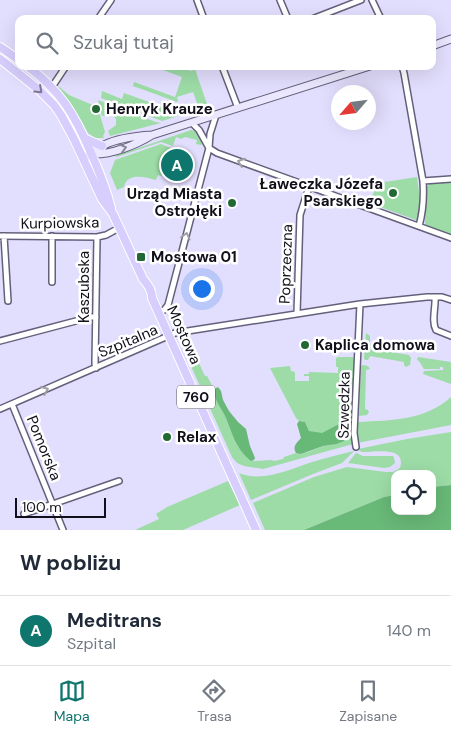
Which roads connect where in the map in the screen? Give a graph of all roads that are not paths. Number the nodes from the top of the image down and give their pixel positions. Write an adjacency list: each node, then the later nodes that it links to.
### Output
1 (111, 0): 6 (street)
2 (197, 0): 7 (street)
3 (280, 0): 8 (street)
4 (361, 0): 9 (street)
5 (372, 0): 10 (street)
6 (101, 15)
7 (203, 15)
8 (286, 15)
9 (322, 15)
10 (379, 15)
11 (451, 39): 12 (street)
12 (436, 45)
13 (0, 47): 14 (main road)
14 (15, 57)
15 (0, 60): 30 (main road, 760, one-way to 30)
16 (32, 70): 21 (main road, 760)
17 (63, 70): 21 (street)
18 (224, 70): 22 (street)
19 (357, 70): 22 (street)
20 (403, 70): 32 (street)
21 (52, 87): 26 (main road, 760)
22 (238, 108): 23 (street)
23 (216, 115): 24 (street); 28 (street)
24 (192, 123): 25 (street); 28 (street)
25 (152, 135): 27 (street); 29 (street, one-way to 25)
26 (86, 140): 27 (main road); 29 (main road, 760)
27 (102, 146): 29 (street)
28 (209, 148): 33 (street, one-way to 28); 46 (street, one-way to 28)
29 (92, 154): 30 (street); 34 (main road, Mostowa / 760)
30 (83, 158): 34 (main road, Mostowa / 760)
31 (451, 179): 32 (street)
32 (423, 182): 35 (street)
33 (309, 187): 35 (street); 47 (street, Poprzeczna)
34 (113, 214): 36 (main road, Mostowa / 760)
35 (419, 226): 40 (street)
36 (119, 228): 39 (street, Kurpiowska); 46 (main road, Mostowa / 760)
37 (2, 236): 38 (street, Kurpiowska); 44 (street)
38 (52, 236): 39 (street, Kurpiowska); 41 (street)
39 (97, 237): 48 (street, Kaszubska)
40 (451, 238)
41 (52, 282)
42 (435, 297): 43 (street, Szpitalna); 45 (street, Szpitalna); 49 (street)
43 (451, 300)
44 (8, 301)
45 (360, 304): 47 (street, Szpitalna); 55 (street, Szwedzka)
46 (158, 313): 50 (main road, Mostowa / 760)
47 (297, 314): 50 (street, Szpitalna)
48 (96, 317): 51 (street); 52 (street, Kaszubska)
49 (451, 336)
50 (169, 337): 52 (street, Szpitalna); 60 (main road, Mostowa / 760)
51 (0, 342)
52 (96, 368): 53 (street, Szpitalna, one-way to 52)
53 (12, 404): 54 (street, Szpitalna); 57 (street, Pomorska)
54 (0, 409)
55 (356, 447)
56 (120, 481): 57 (street)
57 (53, 504): 58 (street); 59 (street, Pomorska)
58 (24, 514)
59 (63, 530)
60 (256, 530)

